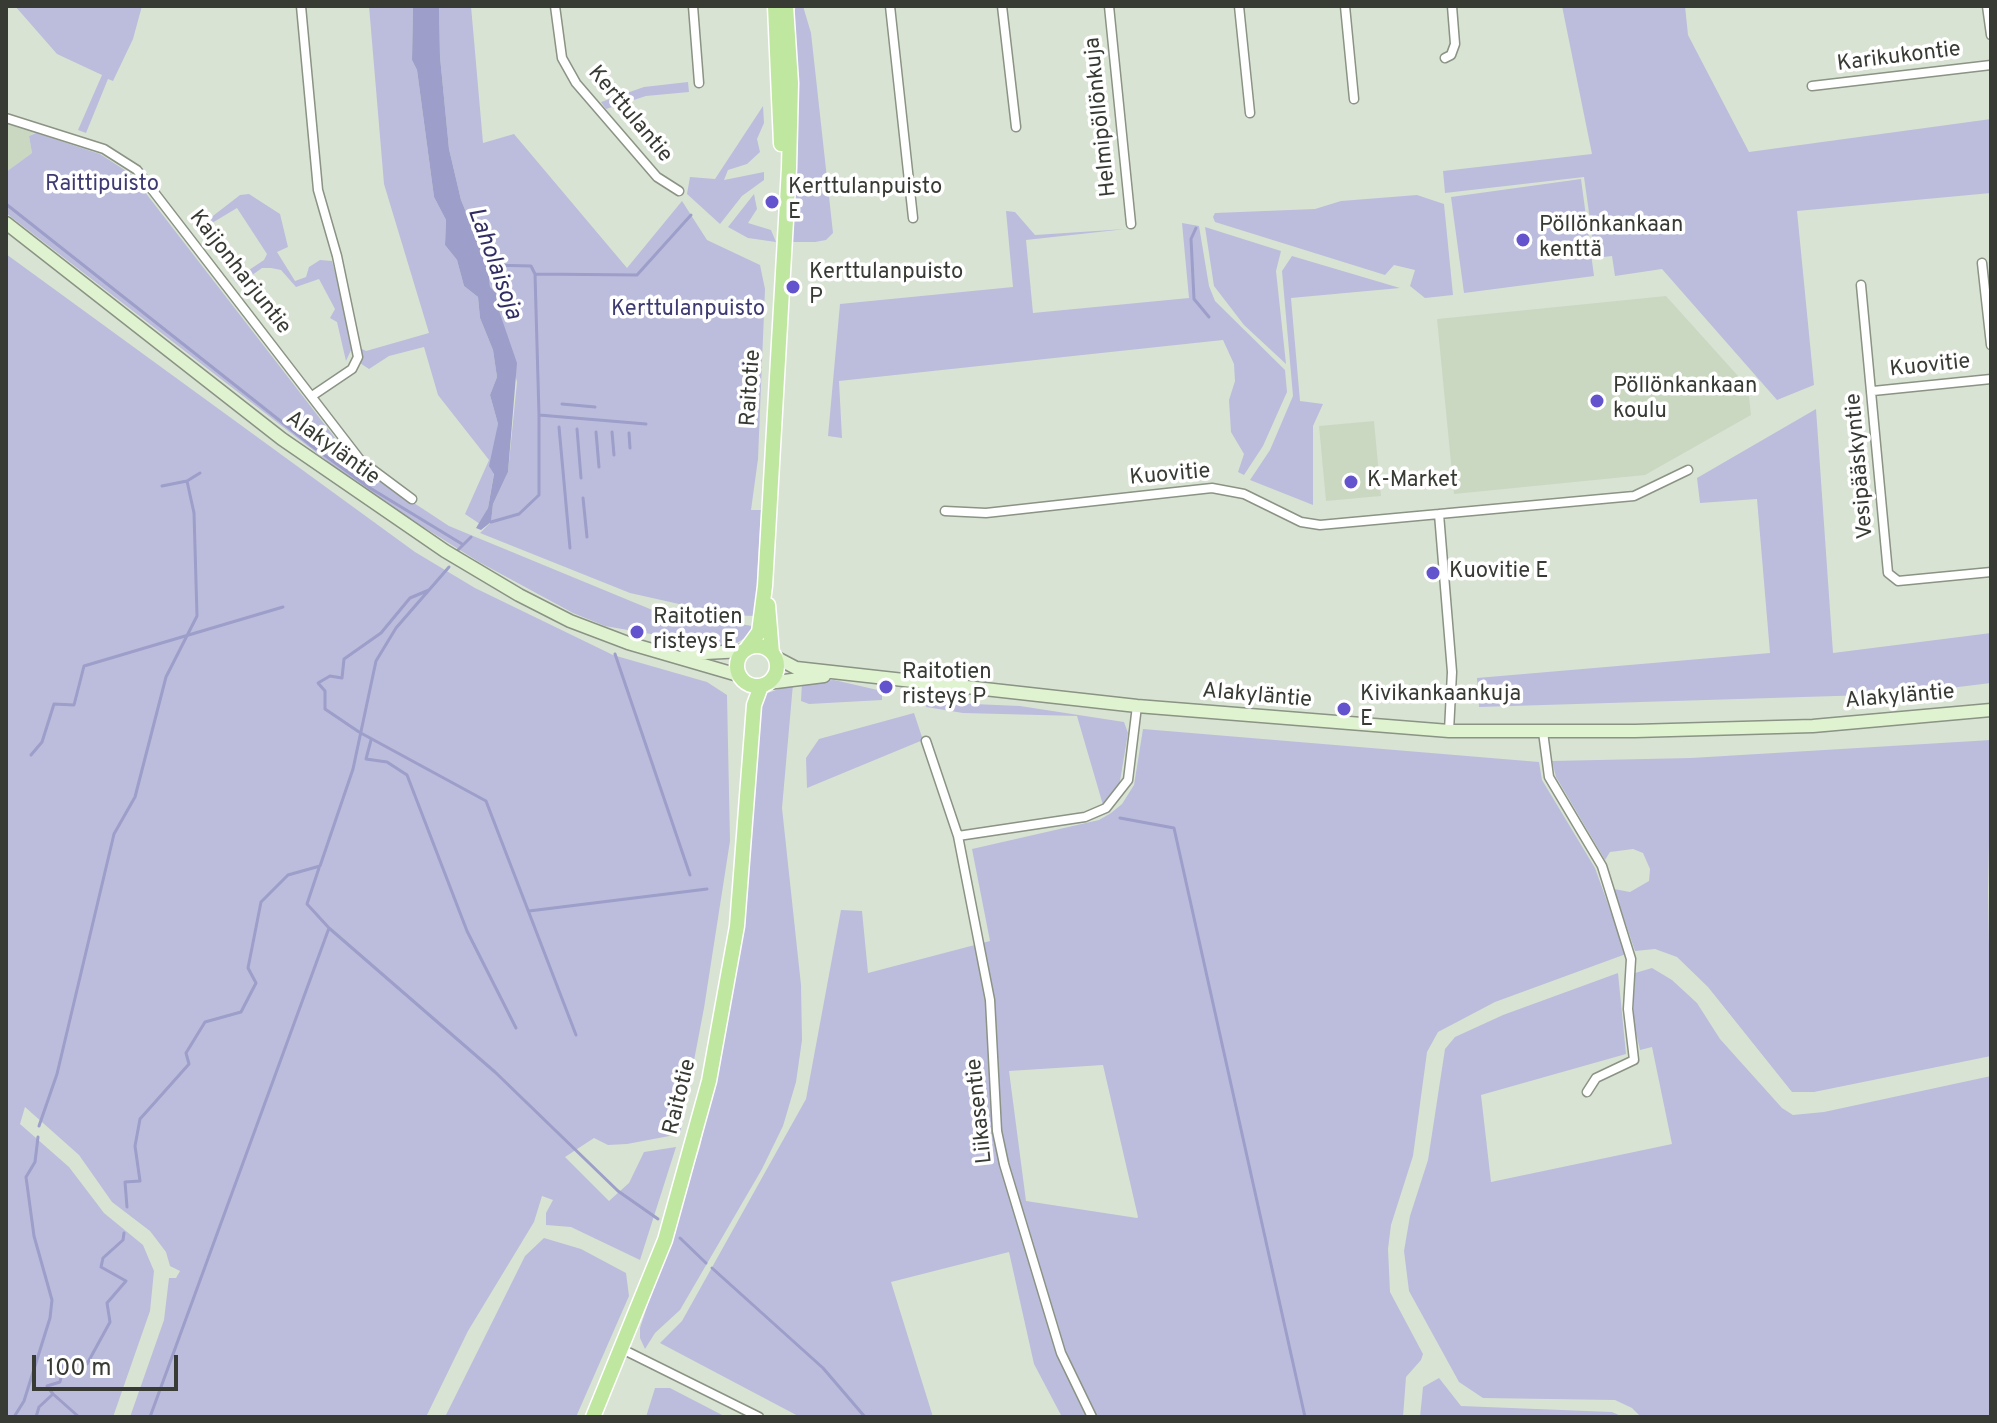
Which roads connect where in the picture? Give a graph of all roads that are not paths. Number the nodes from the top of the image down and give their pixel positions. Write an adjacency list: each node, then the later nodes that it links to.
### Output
1 (301, 6): 32 (street)
2 (555, 6): 22 (street, Kerttulantie)
3 (693, 6): 16 (street)
4 (775, 6): 23 (main road, Raitotie)
5 (786, 6): 23 (main road, Raitotie)
6 (890, 6): 24 (street)
7 (1002, 6): 21 (street)
8 (1109, 6): 26 (street, Helmipöllönkuja)
9 (1239, 6): 19 (street)
10 (1345, 6): 18 (street)
11 (1452, 6): 14 (street)
12 (1987, 6): 13 (street)
13 (1991, 35)
14 (1445, 58)
15 (1991, 65): 17 (street, Karikukontie)
16 (699, 83)
17 (1812, 86)
18 (1354, 99)
19 (1250, 113)
20 (6, 118): 32 (street, Kaijonharjuntie)
21 (1016, 127)
22 (679, 191)
23 (785, 192): 38 (main road, Raitotie)
24 (913, 218)
25 (6, 223): 40 (main road, Alakyläntie)
26 (1131, 224)
27 (1982, 263): 29 (street)
28 (1861, 285): 31 (street, Vesipääskyntie)
29 (1991, 345)
30 (1991, 379): 31 (street, Kuovitie)
31 (1873, 391): 37 (street, Vesipääskyntie)
32 (312, 396): 34 (street, Kaijonharjuntie)
33 (1688, 470): 36 (street, Kuovitie)
34 (412, 499)
35 (945, 511): 36 (street, Kuovitie)
36 (1439, 514): 47 (street)
37 (1991, 572)
38 (765, 586): 39 (main road, Raitotie); 41 (main road, Raitotie)
39 (746, 649): 40 (main road, Alakyläntie); 41 (main road); 43 (main road)
40 (667, 654): 43 (main road, Alakyläntie)
41 (774, 655): 42 (main road, Alakyläntie); 44 (main road)
42 (856, 674): 44 (main road, Alakyläntie); 45 (main road, Alakyläntie)
43 (740, 677): 44 (main road); 50 (main road, Raitotie)
44 (764, 684): 50 (main road, Raitotie)
45 (1137, 706): 47 (main road, Alakyläntie); 51 (street)
46 (1991, 710): 48 (main road, Alakyläntie)
47 (1449, 731): 48 (main road, Alakyläntie)
48 (1543, 732): 52 (street)
49 (926, 741): 51 (street, Liikasentie)
50 (750, 773): 53 (main road, Raitotie)
51 (958, 836): 56 (street, Liikasentie)
52 (1587, 1092)
53 (622, 1349): 54 (main road, Raitotie); 55 (street)
54 (593, 1417)
55 (759, 1417)
56 (1092, 1417)

